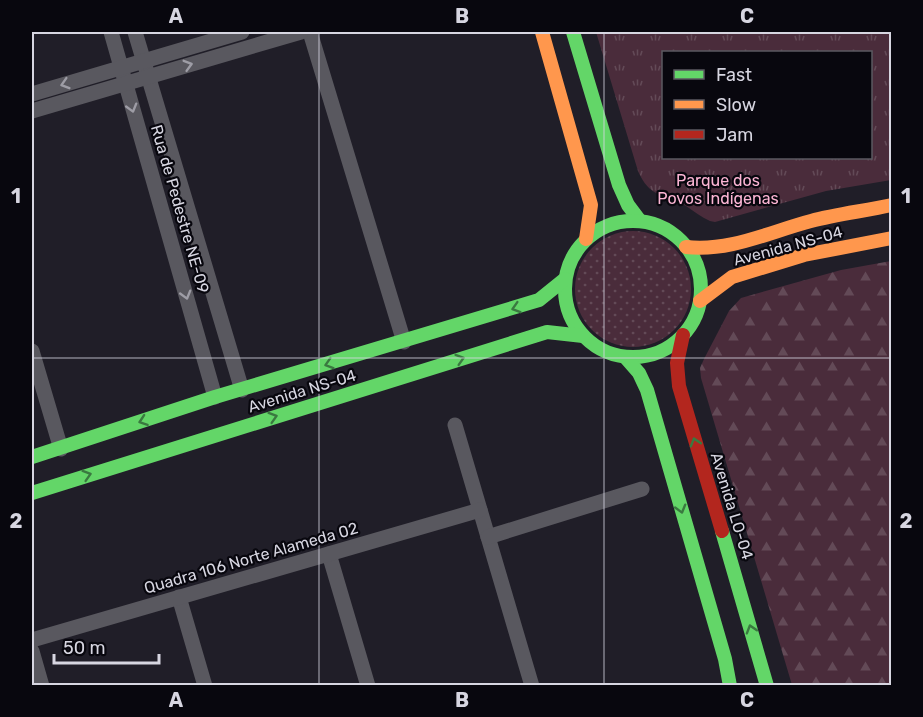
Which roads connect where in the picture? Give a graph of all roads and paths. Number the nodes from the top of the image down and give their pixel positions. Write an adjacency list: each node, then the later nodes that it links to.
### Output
1 (111, 32): 9 (street, Rua de Pedestre NE-09)
2 (135, 32): 8 (street, Rua de Pedestre NE-09)
3 (242, 32): 8 (street)
4 (300, 32): 10 (street, one-way to 4)
5 (310, 32): 22 (street)
6 (542, 32): 16 (street)
7 (573, 32): 14 (street)
8 (144, 61): 9 (street); 10 (street, Rua de Pedestre NE-09)
9 (123, 75): 10 (street); 11 (street, one-way to 11); 12 (street); 26 (street, Rua de Pedestre NE-09, one-way to 26)
10 (148, 76): 25 (street, Rua de Pedestre NE-09)
11 (32, 94)
12 (32, 111)
13 (891, 204): 17 (street, Avenida NS-04)
14 (640, 221): 16 (street, Avenida NS-04); 17 (street, Avenida NS-04)
15 (891, 238): 19 (street, Avenida NS-04)
16 (586, 239): 18 (street, Avenida NS-04)
17 (686, 247): 19 (street, Avenida NS-04)
18 (565, 279): 20 (street, Avenida NS-04); 22 (street, Avenida NS-04, one-way to 22)
19 (700, 301): 21 (street, Avenida NS-04)
20 (583, 336): 24 (street, Avenida NS-04); 31 (street, Avenida NS-04, one-way to 20)
21 (683, 336): 24 (street, Avenida NS-04); 43 (street, Avenida LO-04, one-way to 21)
22 (404, 342): 25 (street, Avenida NS-04, one-way to 25)
23 (32, 351): 28 (street)
24 (625, 357): 42 (street, one-way to 42)
25 (242, 390): 26 (street, Avenida NS-04)
26 (215, 397): 28 (street, Avenida NS-04, one-way to 28)
27 (455, 425): 32 (street)
28 (61, 449): 29 (street, Avenida NS-04)
29 (32, 457)
30 (642, 489): 33 (street)
31 (32, 493)
32 (480, 510): 33 (street); 34 (street, Quadra 106 Norte Alameda 02)
33 (488, 537): 41 (street)
34 (329, 554): 35 (street, Quadra 106 Norte Alameda 02); 40 (street)
35 (179, 597): 36 (street, Quadra 106 Norte Alameda 02); 39 (street)
36 (32, 640)
37 (32, 651): 38 (street)
38 (42, 686)
39 (205, 686)
40 (368, 686)
41 (532, 686)
42 (730, 686)
43 (768, 686)

